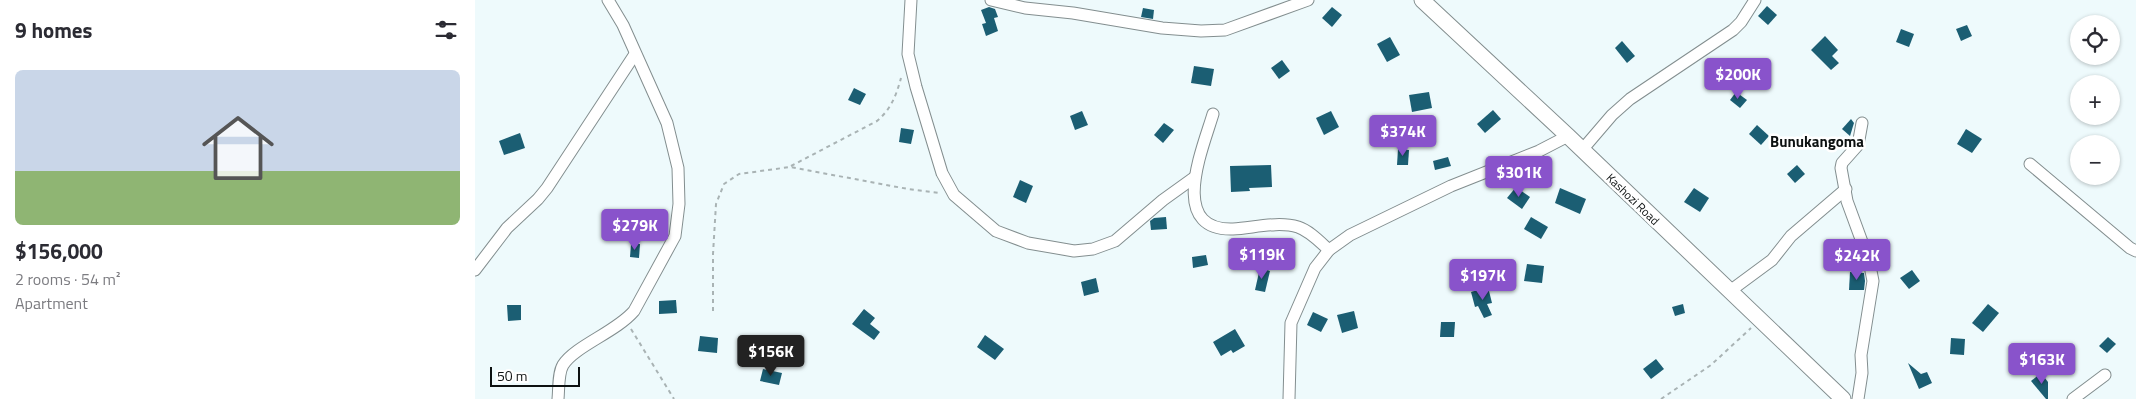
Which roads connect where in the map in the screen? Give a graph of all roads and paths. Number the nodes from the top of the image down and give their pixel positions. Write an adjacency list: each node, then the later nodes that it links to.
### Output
1 (608, 0): 7 (street)
2 (911, 0): 8 (street)
3 (991, 0): 4 (street)
4 (1308, 0)
5 (1422, 0): 11 (main road, Kashozi Road)
6 (1755, 0): 12 (street)
7 (635, 54): 20 (street); 24 (street)
8 (908, 54): 14 (path); 17 (street)
9 (1213, 114): 15 (street)
10 (1862, 123): 16 (street)
11 (1568, 136): 12 (main road, Kashozi Road); 18 (street)
12 (1582, 150): 21 (main road, Kashozi Road)
13 (2030, 164): 19 (street)
14 (790, 167): 17 (path); 22 (path)
15 (1195, 177): 17 (street); 18 (street)
16 (1846, 189): 21 (street); 31 (street)
17 (954, 195)
18 (1329, 250): 28 (street)
19 (2136, 251)
20 (475, 270)
21 (1730, 291): 23 (main road, Kashozi Road)
22 (713, 311)
23 (1760, 320): 29 (path); 30 (main road, Kashozi Road)
24 (625, 321): 26 (street); 27 (path)
25 (2105, 376): 32 (street)
26 (557, 399)
27 (674, 399)
28 (1289, 399)
29 (1661, 399)
30 (1843, 399)
31 (1858, 399)
32 (2073, 399)

